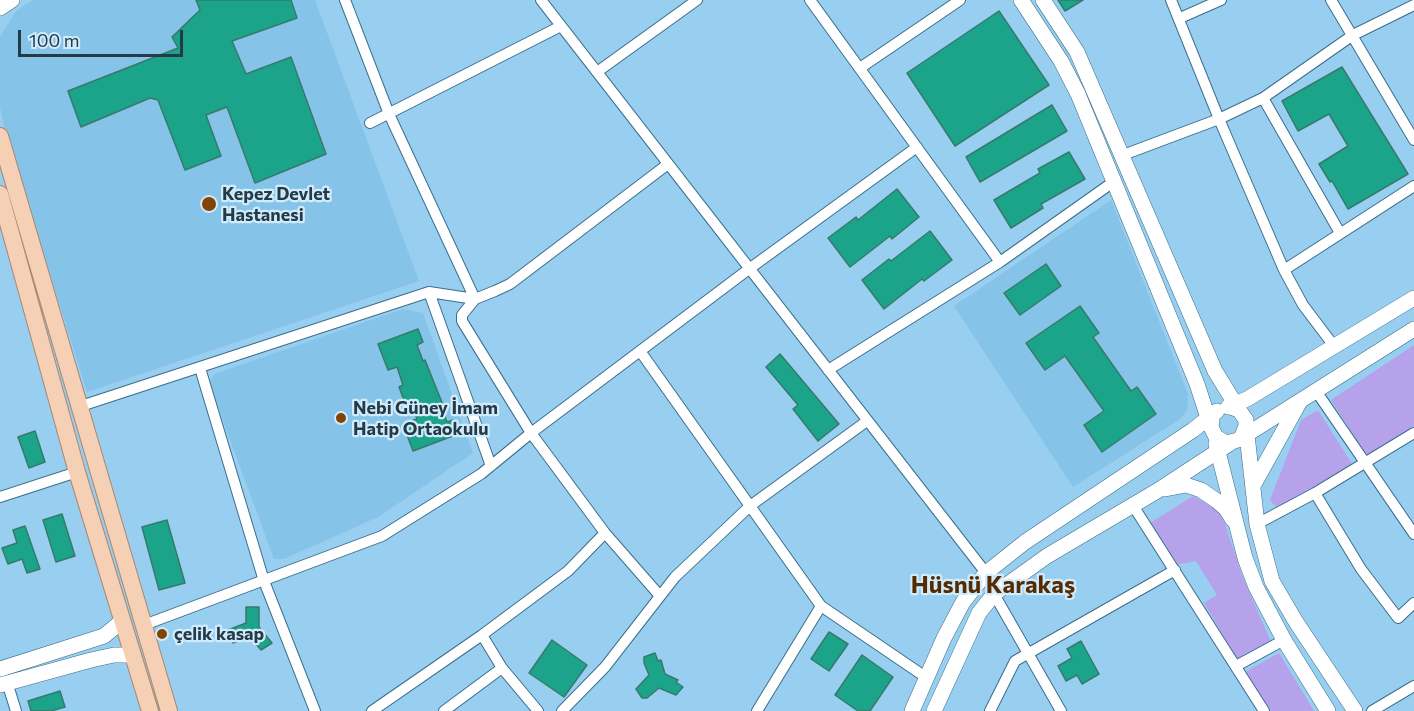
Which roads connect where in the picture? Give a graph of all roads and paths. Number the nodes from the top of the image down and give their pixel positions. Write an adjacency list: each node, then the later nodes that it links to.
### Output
1 (12, 0): 13 (street)
2 (345, 0): 20 (street)
3 (541, 0): 15 (street)
4 (697, 0): 18 (street)
5 (810, 0): 17 (street)
6 (960, 0): 17 (street)
7 (1021, 0): 46 (street)
8 (1043, 0): 26 (street)
9 (1171, 0): 14 (street)
10 (1221, 0): 14 (street)
11 (1331, 0): 16 (street)
12 (1414, 4): 16 (street)
13 (0, 8)
14 (1180, 18): 21 (street)
15 (561, 26): 18 (street); 20 (street)
16 (1353, 35): 19 (street); 24 (street)
17 (860, 68): 25 (street)
18 (597, 72): 27 (street)
19 (1263, 98): 21 (street); 31 (street)
20 (389, 114): 22 (street); 37 (street)
21 (1219, 119): 26 (street); 34 (street)
22 (370, 123)
23 (0, 136): 45 (main road)
24 (1414, 140)
25 (917, 147): 32 (street); 33 (street)
26 (1123, 155): 46 (street)
27 (668, 164): 33 (street); 37 (street)
28 (1109, 185): 32 (street)
29 (1414, 186): 31 (street)
30 (0, 194): 54 (main road)
31 (1340, 233): 34 (street)
32 (1000, 262): 42 (street)
33 (749, 269): 40 (street); 42 (street)
34 (1284, 270): 39 (street)
35 (429, 292): 37 (street); 41 (street); 53 (street)
36 (1414, 298): 39 (street)
37 (475, 299): 48 (street)
38 (1414, 329): 43 (street)
39 (1334, 346): 46 (street)
40 (639, 351): 48 (street); 60 (street)
41 (200, 368): 45 (street); 67 (street)
42 (828, 370): 47 (street)
43 (1316, 391): 44 (street); 52 (street)
44 (1299, 402): 50 (street); 55 (street)
45 (81, 406): 73 (main road)
46 (1221, 416): 50 (street); 50 (street); 51 (street); 66 (street)
47 (867, 421): 60 (street); 66 (street)
48 (531, 433): 53 (street); 63 (street)
49 (1414, 433): 52 (street)
50 (1242, 434): 51 (street); 55 (street)
51 (1218, 451): 56 (street); 62 (street)
52 (1365, 463): 57 (street); 64 (street)
53 (491, 466): 67 (street)
54 (77, 472): 58 (street); 72 (main road)
55 (1254, 484): 61 (street)
56 (1157, 491): 59 (street); 62 (street)
57 (1315, 493): 61 (street); 70 (street)
58 (0, 497)
59 (1132, 504): 65 (street); 68 (street)
60 (750, 506): 69 (street); 71 (street)
61 (1257, 524): 98 (street)
62 (1237, 526): 75 (street)
63 (605, 533): 69 (street); 74 (street)
64 (1414, 534)
65 (1175, 570): 76 (street); 78 (street)
66 (986, 573): 80 (street)
67 (264, 581): 73 (street); 86 (street)
68 (994, 594): 76 (street); 93 (street)
69 (660, 596): 90 (street)
70 (1414, 603)
71 (821, 606): 80 (street); 91 (street)
72 (122, 621): 77 (main road); 81 (street)
73 (144, 625): 85 (main road)
74 (482, 635): 79 (street); 87 (street)
75 (1284, 640): 78 (street); 97 (street)
76 (1029, 653): 94 (street); 95 (street)
77 (133, 655): 81 (street); 84 (main road)
78 (1236, 666): 96 (street)
79 (502, 668): 88 (street); 89 (street)
80 (927, 678): 92 (street)
81 (2, 679): 83 (street)
82 (1414, 686): 99 (street)
83 (16, 711)
84 (150, 711)
85 (169, 711)
86 (315, 711)
87 (372, 711)
88 (444, 711)
89 (538, 711)
90 (562, 711)
91 (757, 711)
92 (912, 711)
93 (934, 711)
94 (990, 711)
95 (1061, 711)
96 (1264, 711)
97 (1328, 711)
98 (1355, 711)
99 (1372, 711)

